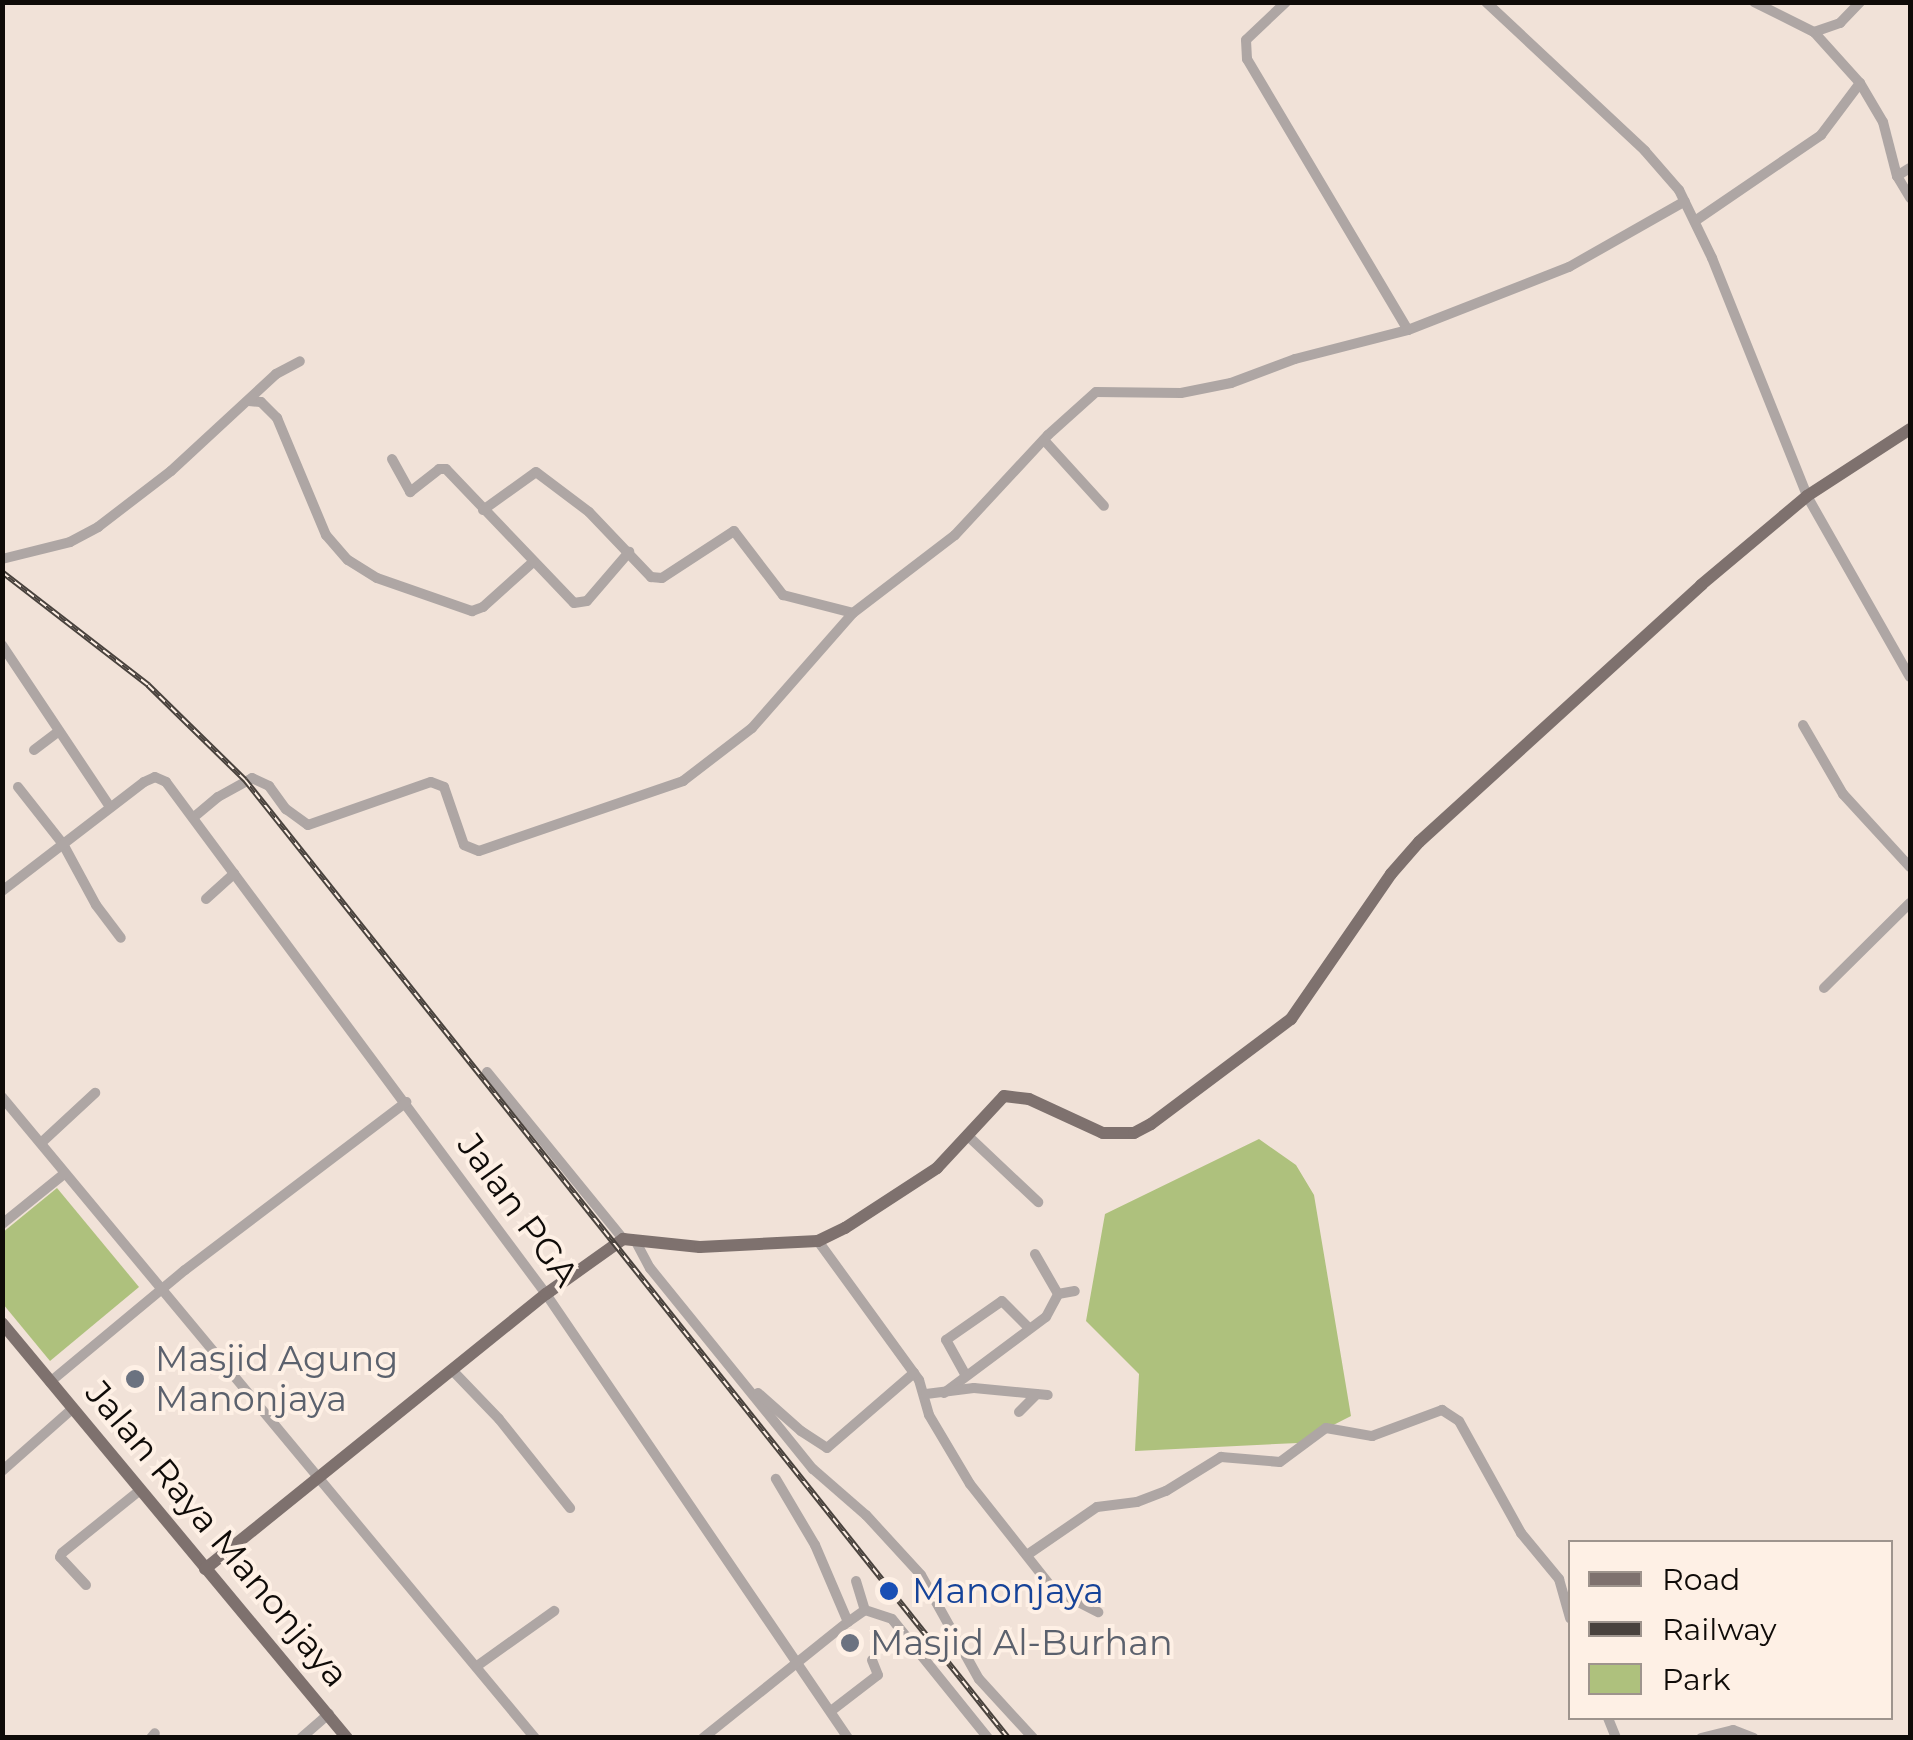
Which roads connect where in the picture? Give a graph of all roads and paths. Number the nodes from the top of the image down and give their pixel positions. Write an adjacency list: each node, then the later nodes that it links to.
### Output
1 (1286, 2): 12 (street)
2 (1486, 2): 10 (street)
3 (1754, 2): 5 (street)
4 (1860, 2): 5 (street)
5 (1814, 32): 6 (street)
6 (1860, 84): 8 (street); 11 (street)
7 (1910, 168): 8 (street)
8 (1897, 176): 9 (street)
9 (1910, 198)
10 (1685, 201): 11 (street); 12 (street)
11 (1694, 221): 18 (street)
12 (1408, 330): 16 (street)
13 (300, 361): 14 (street)
14 (249, 401): 22 (street); 23 (street)
15 (1910, 429): 18 (main road)
16 (1044, 440): 19 (street); 24 (street)
17 (392, 459): 20 (street)
18 (1807, 496): 26 (street); 45 (main road)
19 (1104, 506)
20 (482, 510): 21 (street); 23 (street)
21 (629, 552): 23 (street); 24 (street)
22 (2, 558)
23 (533, 562)
24 (853, 613): 32 (street)
25 (2, 645): 28 (street)
26 (1910, 677)
27 (1803, 726): 34 (street)
28 (59, 731): 29 (street); 31 (street)
29 (34, 750)
30 (18, 787): 33 (street)
31 (110, 807): 32 (street, Jalan PGA); 33 (street)
32 (194, 818): 35 (street, Jalan PGA)
33 (63, 844): 36 (street); 39 (street)
34 (1910, 867)
35 (234, 874): 37 (street); 44 (street, Jalan PGA)
36 (2, 891)
37 (206, 899)
38 (1910, 903): 40 (street)
39 (121, 938)
40 (1824, 988)
41 (487, 1072): 51 (street)
42 (95, 1093): 46 (street)
43 (2, 1097): 46 (street)
44 (406, 1102): 53 (street); 55 (street, Jalan PGA)
45 (967, 1135): 48 (street); 50 (main road)
46 (42, 1143): 47 (street)
47 (64, 1174): 49 (street); 53 (street)
48 (1038, 1202)
49 (2, 1224)
50 (818, 1240): 51 (main road); 60 (street)
51 (629, 1241): 55 (main road); 63 (street)
52 (1035, 1254): 56 (street)
53 (162, 1290): 62 (street); 69 (street)
54 (1075, 1291): 56 (street)
55 (546, 1294): 59 (main road); 83 (street, Jalan PGA)
56 (1058, 1294): 58 (street)
57 (2, 1323): 62 (main road, Jalan Raya Manonjaya)
58 (1028, 1327): 61 (street); 61 (street)
59 (452, 1370): 69 (main road); 72 (street)
60 (914, 1373): 63 (street); 65 (street)
61 (965, 1374): 64 (street)
62 (50, 1382): 66 (main road, Jalan Raya Manonjaya)
63 (749, 1387): 93 (street)
64 (944, 1393): 65 (street); 67 (street)
65 (926, 1394): 73 (street)
66 (72, 1409): 68 (street); 71 (main road, Jalan Raya Manonjaya)
67 (1019, 1412)
68 (2, 1471)
69 (319, 1478): 74 (main road); 84 (street)
70 (776, 1480): 81 (street)
71 (139, 1491): 74 (main road, Jalan Raya Manonjaya); 76 (street)
72 (570, 1508)
73 (1027, 1556): 79 (street); 80 (street)
74 (205, 1569): 86 (main road, Jalan Raya Manonjaya)
75 (856, 1580): 77 (street)
76 (86, 1584)
77 (865, 1610): 81 (street); 92 (street)
78 (554, 1611): 84 (street)
79 (1098, 1612)
80 (1568, 1612)
81 (848, 1622): 83 (street)
82 (872, 1660): 85 (street)
83 (799, 1662): 85 (street, Jalan PGA); 90 (street)
84 (477, 1666): 89 (street)
85 (830, 1711): 91 (street, Jalan PGA)
86 (329, 1714): 87 (street); 88 (main road, Jalan Raya Manonjaya)
87 (301, 1738)
88 (347, 1738)
89 (535, 1738)
90 (703, 1738)
91 (848, 1738)
92 (988, 1738)
93 (1033, 1738)
94 (1701, 1738): 95 (street)
95 (1754, 1738)

